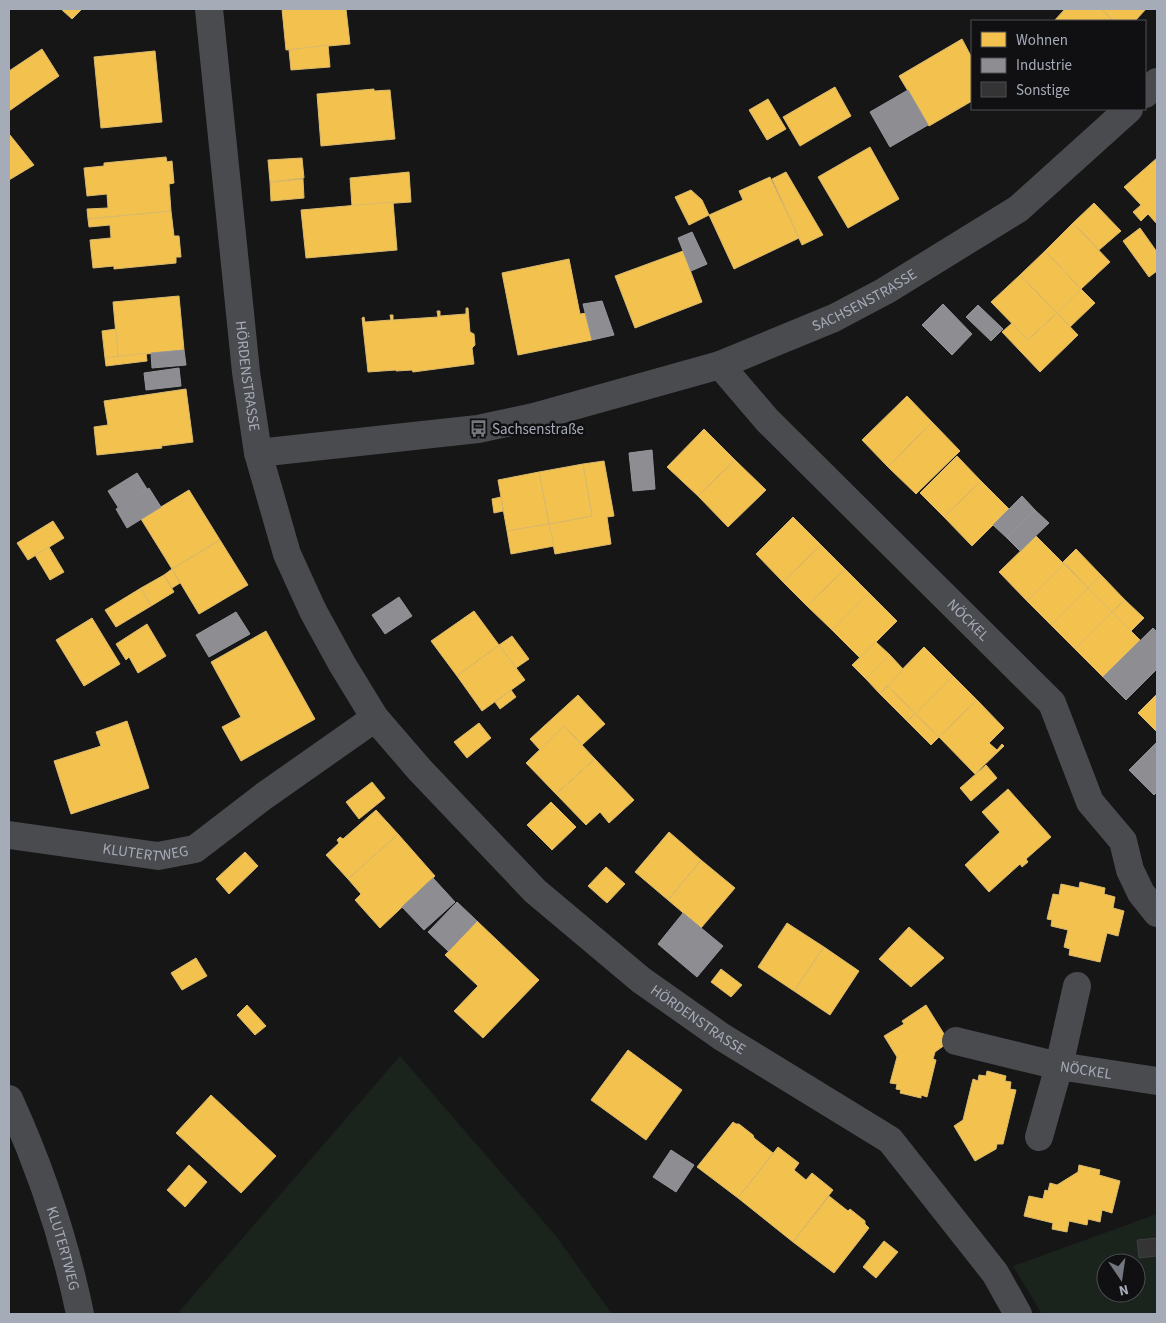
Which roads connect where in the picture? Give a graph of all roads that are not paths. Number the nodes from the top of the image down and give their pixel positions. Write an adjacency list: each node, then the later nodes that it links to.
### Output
1 (209, 9): 6 (street, HÖRDENSTRASSE)
2 (1157, 82): 3 (street)
3 (1146, 93)
4 (1129, 110): 5 (street, SACHSENSTRASSE)
5 (720, 365): 6 (street, SACHSENSTRASSE); 9 (street, NÖCKEL)
6 (258, 453): 7 (street, HÖRDENSTRASSE)
7 (375, 718): 8 (street, KLUTERTWEG); 17 (street, HÖRDENSTRASSE)
8 (9, 835)
9 (1157, 913)
10 (1077, 986): 12 (street)
11 (956, 1041): 12 (street)
12 (1059, 1066): 13 (street, NÖCKEL); 15 (street, NÖCKEL)
13 (1157, 1082)
14 (9, 1099): 16 (street, KLUTERTWEG)
15 (1039, 1137)
16 (80, 1314)
17 (1018, 1314)

